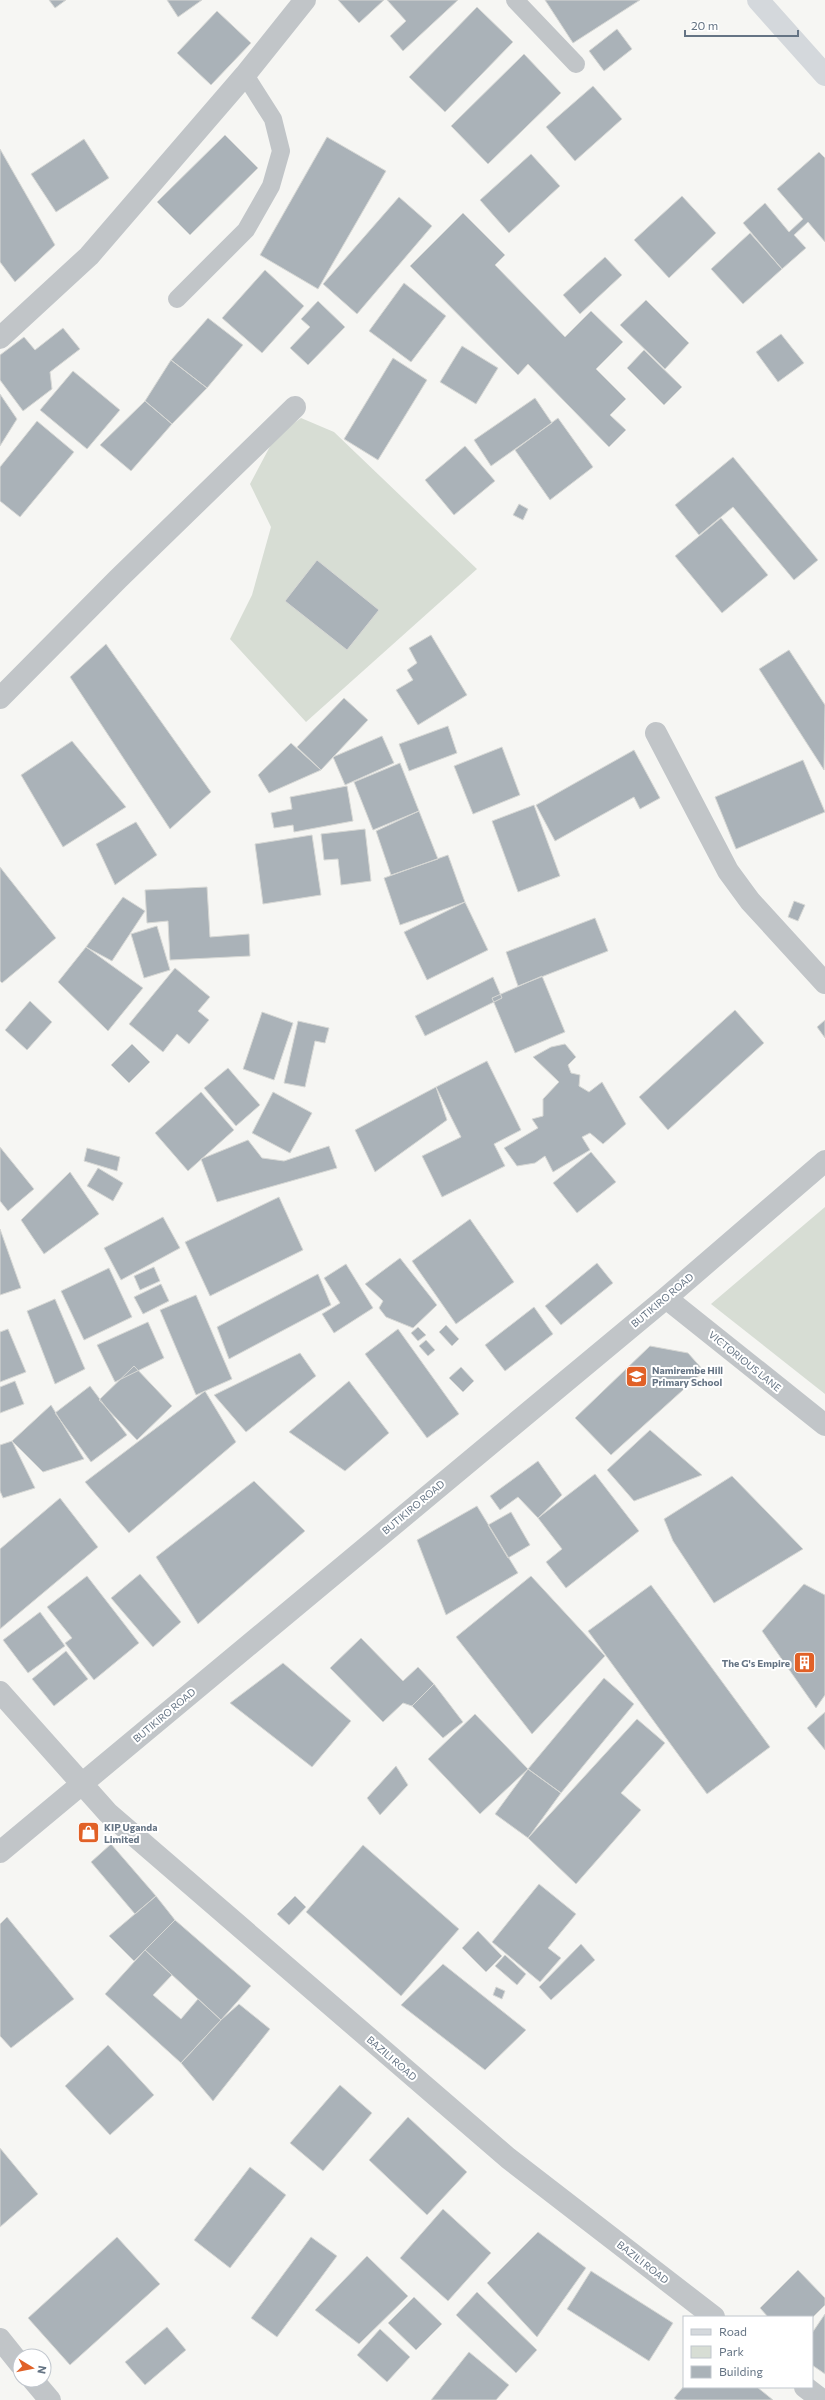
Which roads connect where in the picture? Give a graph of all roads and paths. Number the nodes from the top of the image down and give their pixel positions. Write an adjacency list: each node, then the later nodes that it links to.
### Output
1 (305, 0): 5 (street)
2 (515, 0): 4 (lane)
3 (758, 0): 6 (main road)
4 (576, 64)
5 (245, 75): 7 (lane); 8 (street)
6 (825, 75)
7 (177, 299)
8 (0, 338)
9 (295, 407): 10 (street)
10 (0, 698)
11 (656, 733): 12 (street)
12 (825, 983)
13 (825, 1161): 14 (street, BUTIKIRO ROAD)
14 (666, 1298): 15 (street, VICTORIOUS LANE); 17 (street, BUTIKIRO ROAD)
15 (825, 1425)
16 (0, 1692): 17 (street, BAZILI ROAD)
17 (82, 1784): 18 (street, BUTIKIRO ROAD); 19 (street, BAZILI ROAD)
18 (0, 1852)
19 (713, 2316)
20 (0, 2339): 21 (street)
21 (12, 2354)
22 (40, 2388): 24 (street)
23 (807, 2388): 25 (street)
24 (50, 2400)
25 (822, 2400)

